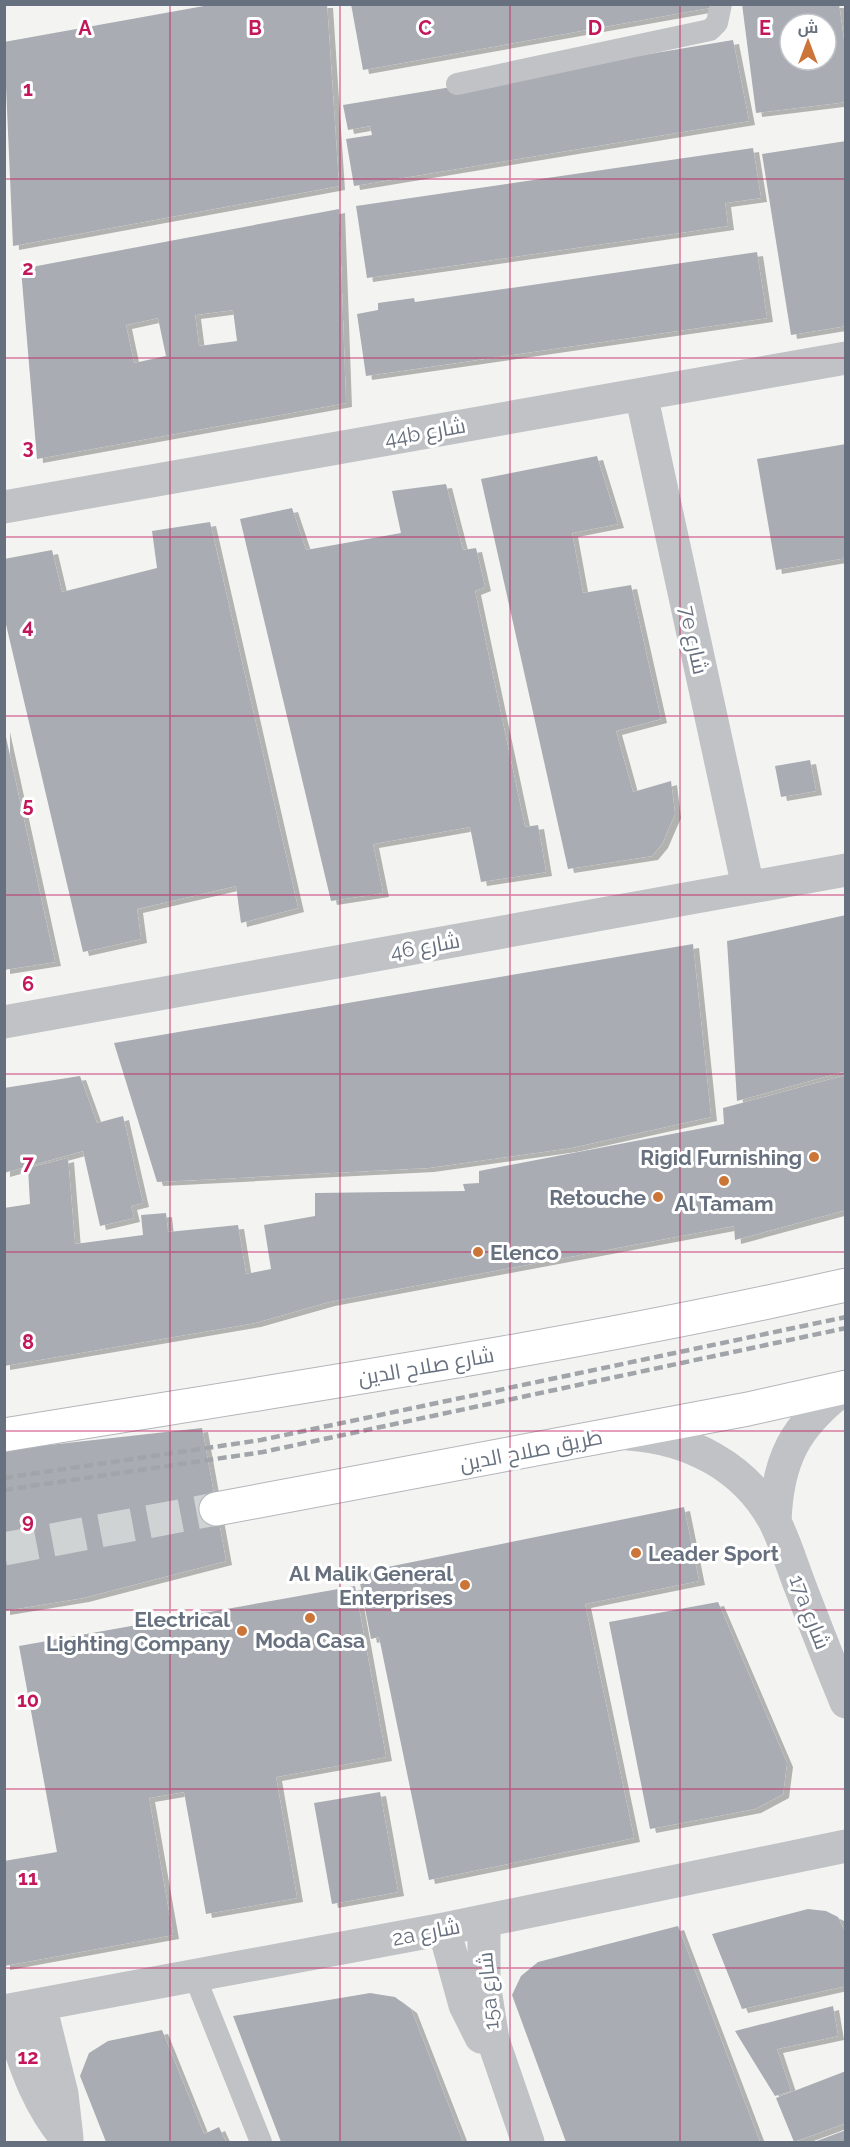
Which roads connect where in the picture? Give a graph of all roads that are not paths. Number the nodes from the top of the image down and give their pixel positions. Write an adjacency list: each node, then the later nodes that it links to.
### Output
1 (721, 4): 2 (lane)
2 (458, 84)
3 (846, 358): 4 (street, 44b شارع)
4 (641, 394): 5 (street, 44b شارع); 7 (street, 7e شارع)
5 (4, 507)
6 (846, 870): 7 (street, شارع 46)
7 (748, 887): 8 (street, شارع 46)
8 (4, 1022)
9 (846, 1285): 12 (main road, شارع صلاح الدين)
10 (846, 1388): 11 (main road, طريق صلاح الدين); 14 (street, 17a شارع)
11 (619, 1434): 13 (main road, طريق صلاح الدين); 14 (street, 17a شارع)
12 (4, 1435)
13 (216, 1509)
14 (775, 1522): 15 (street, 17a شارع)
15 (846, 1702)
16 (846, 1846): 17 (street, 2a شارع)
17 (484, 1921): 18 (street, 2a شارع); 22 (street, 15a شارع)
18 (444, 1929): 19 (street, 2a شارع); 22 (street, 15a شارع)
19 (195, 1977): 20 (street, 2a شارع); 24 (lane)
20 (40, 2005): 21 (street, 2a شارع); 23 (street)
21 (6, 2011): 23 (street)
22 (498, 2061): 25 (street, 15a شارع)
23 (67, 2141)
24 (261, 2142)
25 (528, 2142)

